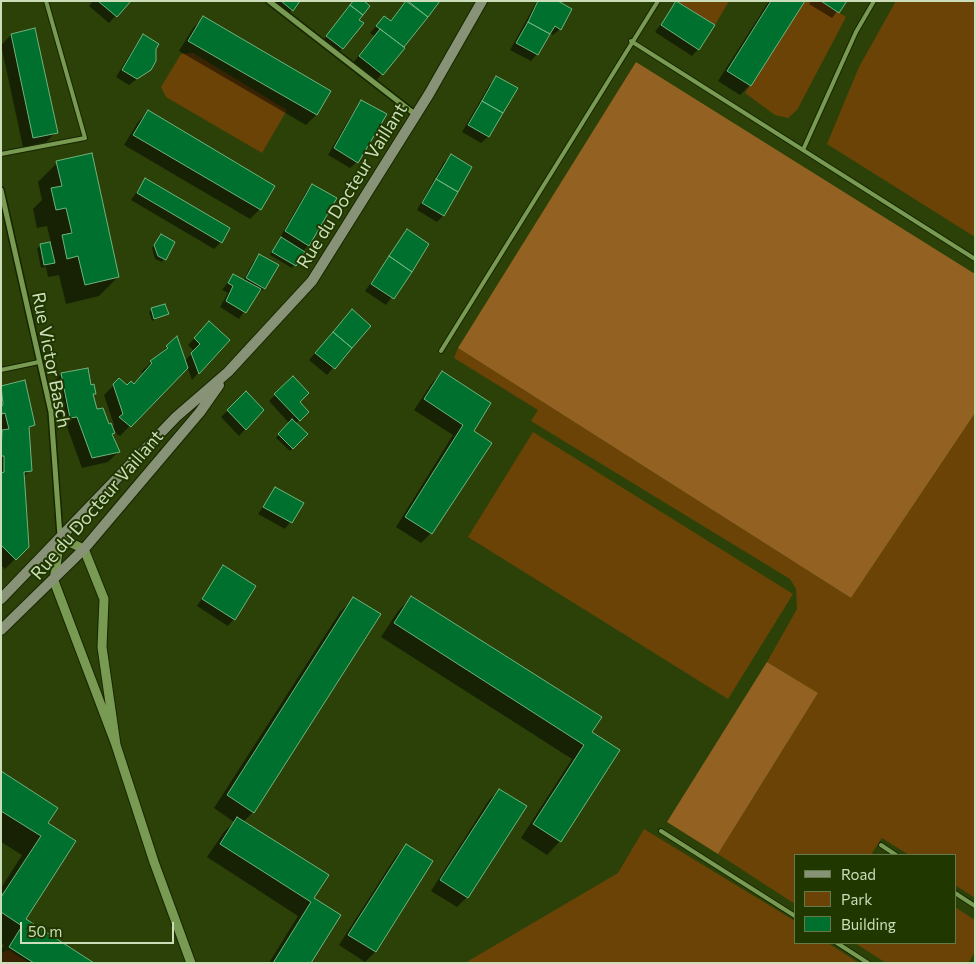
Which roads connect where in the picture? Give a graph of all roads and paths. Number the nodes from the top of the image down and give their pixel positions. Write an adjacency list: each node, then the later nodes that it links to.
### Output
1 (46, 1): 9 (lane)
2 (268, 1): 7 (street)
3 (482, 1): 7 (main road, Rue du Docteur Vaillant)
4 (658, 1): 6 (lane)
5 (874, 1): 8 (lane)
6 (632, 41): 8 (lane); 12 (lane)
7 (416, 115): 15 (main road, Rue du Docteur Vaillant)
8 (803, 150): 11 (lane)
9 (1, 154)
10 (1, 190): 13 (street, Rue Victor Basch)
11 (975, 259)
12 (441, 351)
13 (40, 362): 14 (lane); 16 (street, Rue Victor Basch)
14 (1, 370)
15 (228, 372): 16 (main road, Rue du Docteur Vaillant); 17 (main road, Rue du Docteur Vaillant)
16 (60, 538): 17 (street); 18 (street); 19 (main road, Rue du Docteur Vaillant)
17 (84, 550): 18 (main road, Rue du Docteur Vaillant); 21 (street)
18 (54, 581): 20 (main road, Rue du Docteur Vaillant); 21 (street)
19 (1, 599)
20 (1, 630)
21 (116, 745): 29 (street)
22 (661, 830): 27 (lane)
23 (881, 845): 24 (lane)
24 (894, 854)
25 (956, 894): 26 (lane)
26 (975, 906)
27 (794, 915)
28 (839, 944): 30 (lane)
29 (191, 963)
30 (868, 963)

